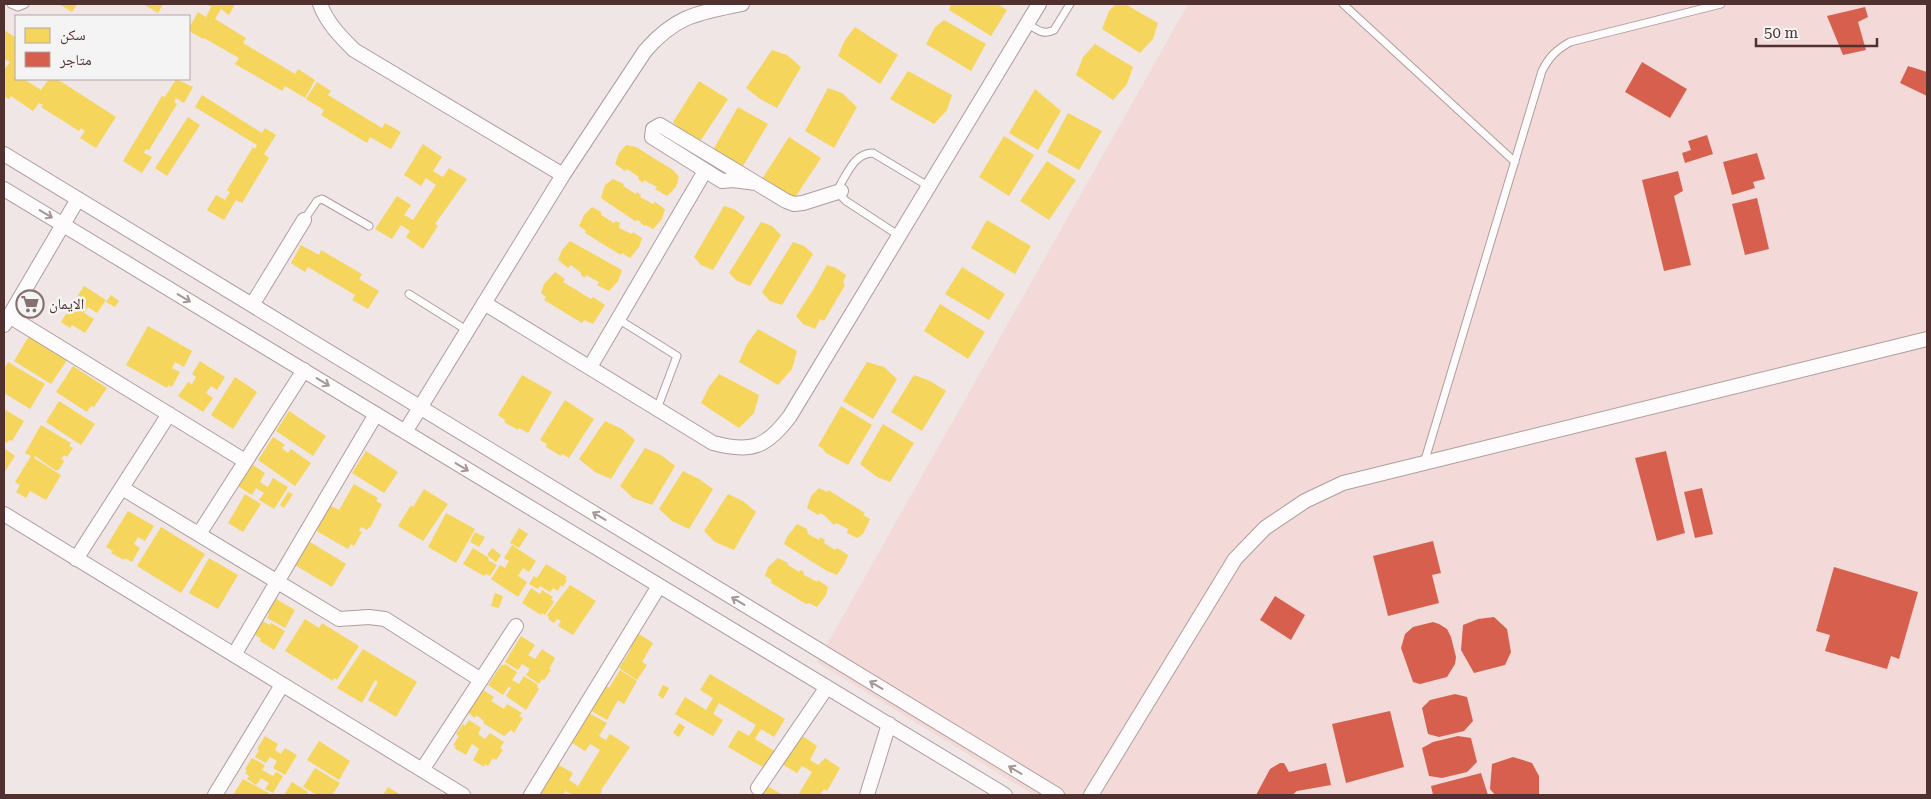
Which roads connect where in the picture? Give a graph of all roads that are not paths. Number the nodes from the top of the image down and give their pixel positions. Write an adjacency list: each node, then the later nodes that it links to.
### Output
1 (11, 4): 2 (lane)
2 (25, 4)
3 (320, 4): 15 (street)
4 (742, 4): 15 (street)
5 (1039, 4): 9 (street)
6 (1070, 4): 9 (lane)
7 (1343, 4): 12 (lane)
8 (1721, 4): 12 (lane)
9 (1027, 23): 17 (street)
10 (700, 149): 13 (street); 13 (street); 16 (street)
11 (4, 154): 20 (street)
12 (1515, 162): 40 (lane)
13 (692, 163): 14 (street)
14 (706, 171): 16 (street); 28 (street)
15 (564, 175): 26 (street)
16 (756, 183): 19 (street)
17 (928, 186): 19 (lane); 24 (street)
18 (4, 189): 22 (street, one-way to 22)
19 (840, 191): 24 (lane)
20 (78, 199): 22 (street); 27 (street)
21 (304, 220): 23 (lane); 27 (street)
22 (63, 224): 29 (street); 33 (street, one-way to 33)
23 (370, 226)
24 (898, 235): 35 (street)
25 (409, 294): 30 (lane)
26 (484, 303): 30 (street); 32 (street)
27 (252, 305): 34 (street)
28 (618, 319): 32 (street); 35 (lane)
29 (6, 320): 36 (street)
30 (468, 331): 34 (street)
31 (1927, 339): 40 (street)
32 (590, 368): 35 (street)
33 (304, 370): 37 (street, one-way to 37); 39 (street)
34 (420, 408): 38 (street); 60 (street, one-way to 34)
35 (657, 409)
36 (169, 414): 39 (street); 41 (street)
37 (376, 414): 38 (street); 45 (street)
38 (405, 432): 46 (street, one-way to 46)
39 (245, 461): 43 (street)
40 (1424, 464): 61 (street)
41 (122, 488): 43 (street); 44 (street)
42 (4, 514): 44 (street)
43 (199, 534): 45 (street)
44 (76, 559): 48 (street)
45 (278, 582): 48 (street); 49 (street)
46 (658, 586): 51 (street); 57 (street)
47 (516, 626): 49 (street)
48 (234, 655): 50 (street)
49 (481, 680): 53 (street)
50 (282, 685): 53 (street); 55 (street)
51 (827, 687): 52 (street); 54 (street)
52 (889, 724): 58 (street); 59 (street)
53 (422, 770): 56 (street)
54 (758, 788)
55 (214, 795)
56 (463, 795)
57 (531, 795)
58 (867, 795)
59 (1005, 795)
60 (1057, 795)
61 (1091, 795)

